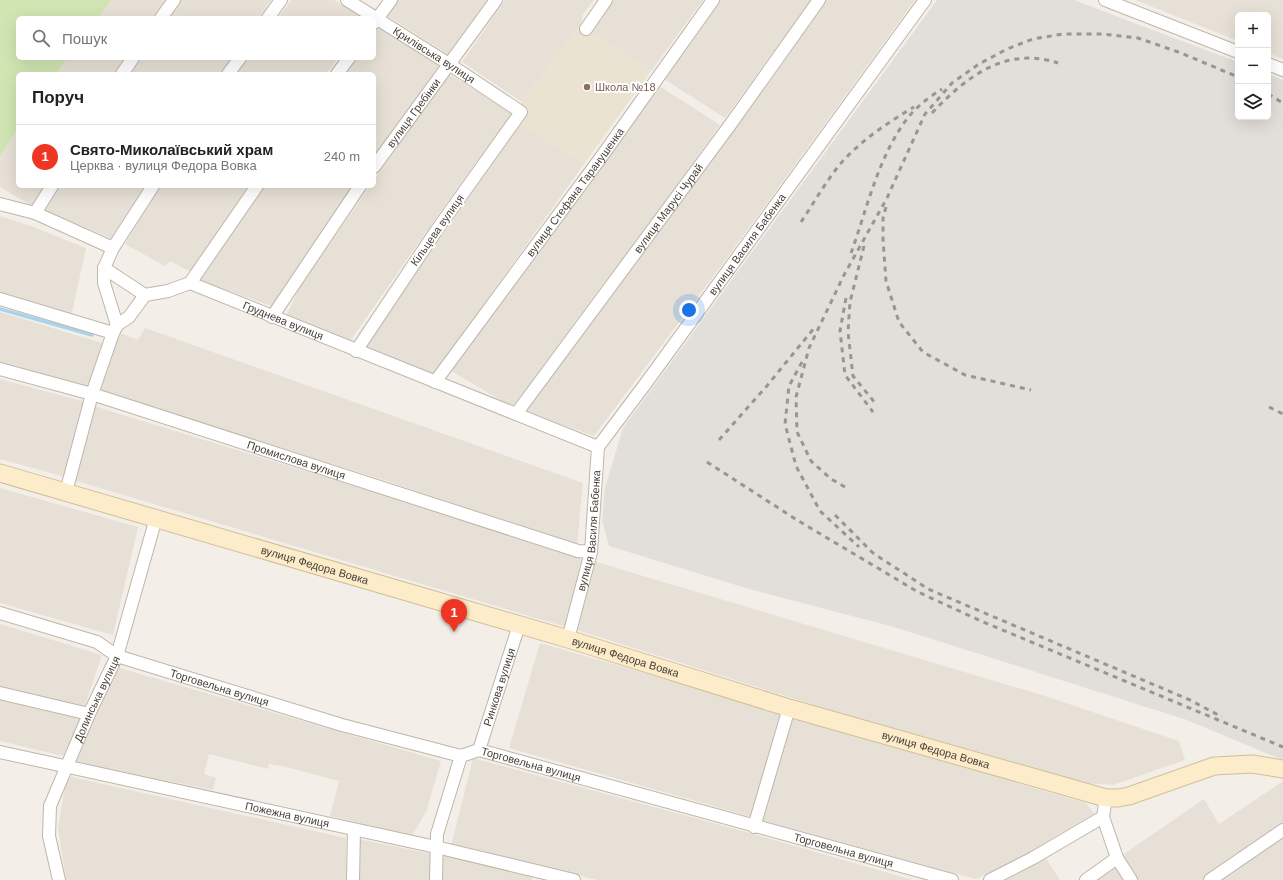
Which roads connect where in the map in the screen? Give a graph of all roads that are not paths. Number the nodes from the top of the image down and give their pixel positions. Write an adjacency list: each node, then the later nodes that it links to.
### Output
1 (174, 0): 11 (street)
2 (281, 0): 12 (street)
3 (347, 0): 13 (street, Крилівська вулиця)
4 (391, 0): 14 (street)
5 (496, 0): 21 (street, вулиця Гребінки)
6 (606, 0): 16 (street)
7 (713, 0): 44 (street, вулиця Стефана Таранушенка)
8 (819, 0): 46 (street, вулиця Марусі Чурай)
9 (925, 0): 47 (street, вулиця Василя Бабенка)
10 (1105, 0): 17 (street)
11 (162, 16)
12 (269, 16)
13 (368, 16)
14 (376, 20)
15 (376, 22): 21 (street, Крилівська вулиця)
16 (586, 29)
17 (1235, 51)
18 (132, 60): 24 (street)
19 (238, 60): 25 (street)
20 (348, 60): 26 (street)
21 (449, 64): 27 (street, Крилівська вулиця); 28 (street, вулиця Гребінки)
22 (1271, 65): 23 (street)
23 (1283, 70)
24 (123, 72)
25 (230, 72)
26 (338, 72)
27 (521, 112): 42 (street, Кільцева вулиця)
28 (376, 164)
29 (51, 188): 34 (street)
30 (153, 188): 35 (street)
31 (256, 188): 37 (street)
32 (359, 188): 40 (street)
33 (0, 204): 34 (street)
34 (35, 213): 35 (street)
35 (113, 248): 36 (street)
36 (104, 268): 38 (street); 41 (street)
37 (190, 283): 38 (street); 40 (street, Груднева вулиця)
38 (145, 296): 41 (street)
39 (0, 299): 41 (street)
40 (272, 317): 42 (street, Груднева вулиця)
41 (115, 329): 45 (street)
42 (356, 351): 44 (street, Груднева вулиця)
43 (0, 369): 45 (street, Промислова вулиця)
44 (435, 382): 46 (street, Груднева вулиця)
45 (92, 394): 49 (street); 51 (street, Промислова вулиця)
46 (516, 414): 47 (street, Груднева вулиця)
47 (598, 446): 51 (street, вулиця Василя Бабенка)
48 (0, 473): 49 (street, вулиця Федора Вовка)
49 (66, 492): 50 (street, вулиця Федора Вовка)
50 (156, 518): 53 (street, вулиця Федора Вовка); 55 (street, Долинська вулиця)
51 (591, 552): 54 (street, вулиця Василя Бабенка)
52 (0, 613): 55 (street, Торговельна вулиця)
53 (520, 625): 54 (street, вулиця Федора Вовка); 59 (street, Ринкова вулиця)
54 (568, 639): 57 (street, вулиця Федора Вовка)
55 (117, 656): 58 (street, Долинська вулиця); 61 (street, Торговельна вулиця)
56 (0, 693): 58 (street)
57 (789, 708): 64 (street, вулиця Федора Вовка); 66 (street)
58 (89, 714): 62 (street, Долинська вулиця)
59 (479, 750): 61 (street, Торговельна вулиця); 66 (street, Торговельна вулиця)
60 (0, 752): 62 (street, Пожежна вулиця)
61 (461, 756): 69 (street)
62 (65, 767): 67 (street, Пожежна вулиця); 72 (street, Долинська вулиця)
63 (1283, 769): 64 (street, вулиця Федора Вовка)
64 (1106, 798): 65 (street)
65 (1103, 817): 70 (street); 77 (street)
66 (754, 827): 76 (street, Торговельна вулиця)
67 (354, 830): 69 (street, Пожежна вулиця); 73 (street)
68 (1283, 830): 80 (street)
69 (436, 847): 71 (street, Пожежна вулиця); 74 (street)
70 (1117, 858): 78 (street); 79 (street)
71 (537, 875): 75 (street, Пожежна вулиця)
72 (59, 880)
73 (353, 880)
74 (436, 880)
75 (574, 880)
76 (952, 880)
77 (990, 880)
78 (1086, 880)
79 (1131, 880)
80 (1210, 880)

